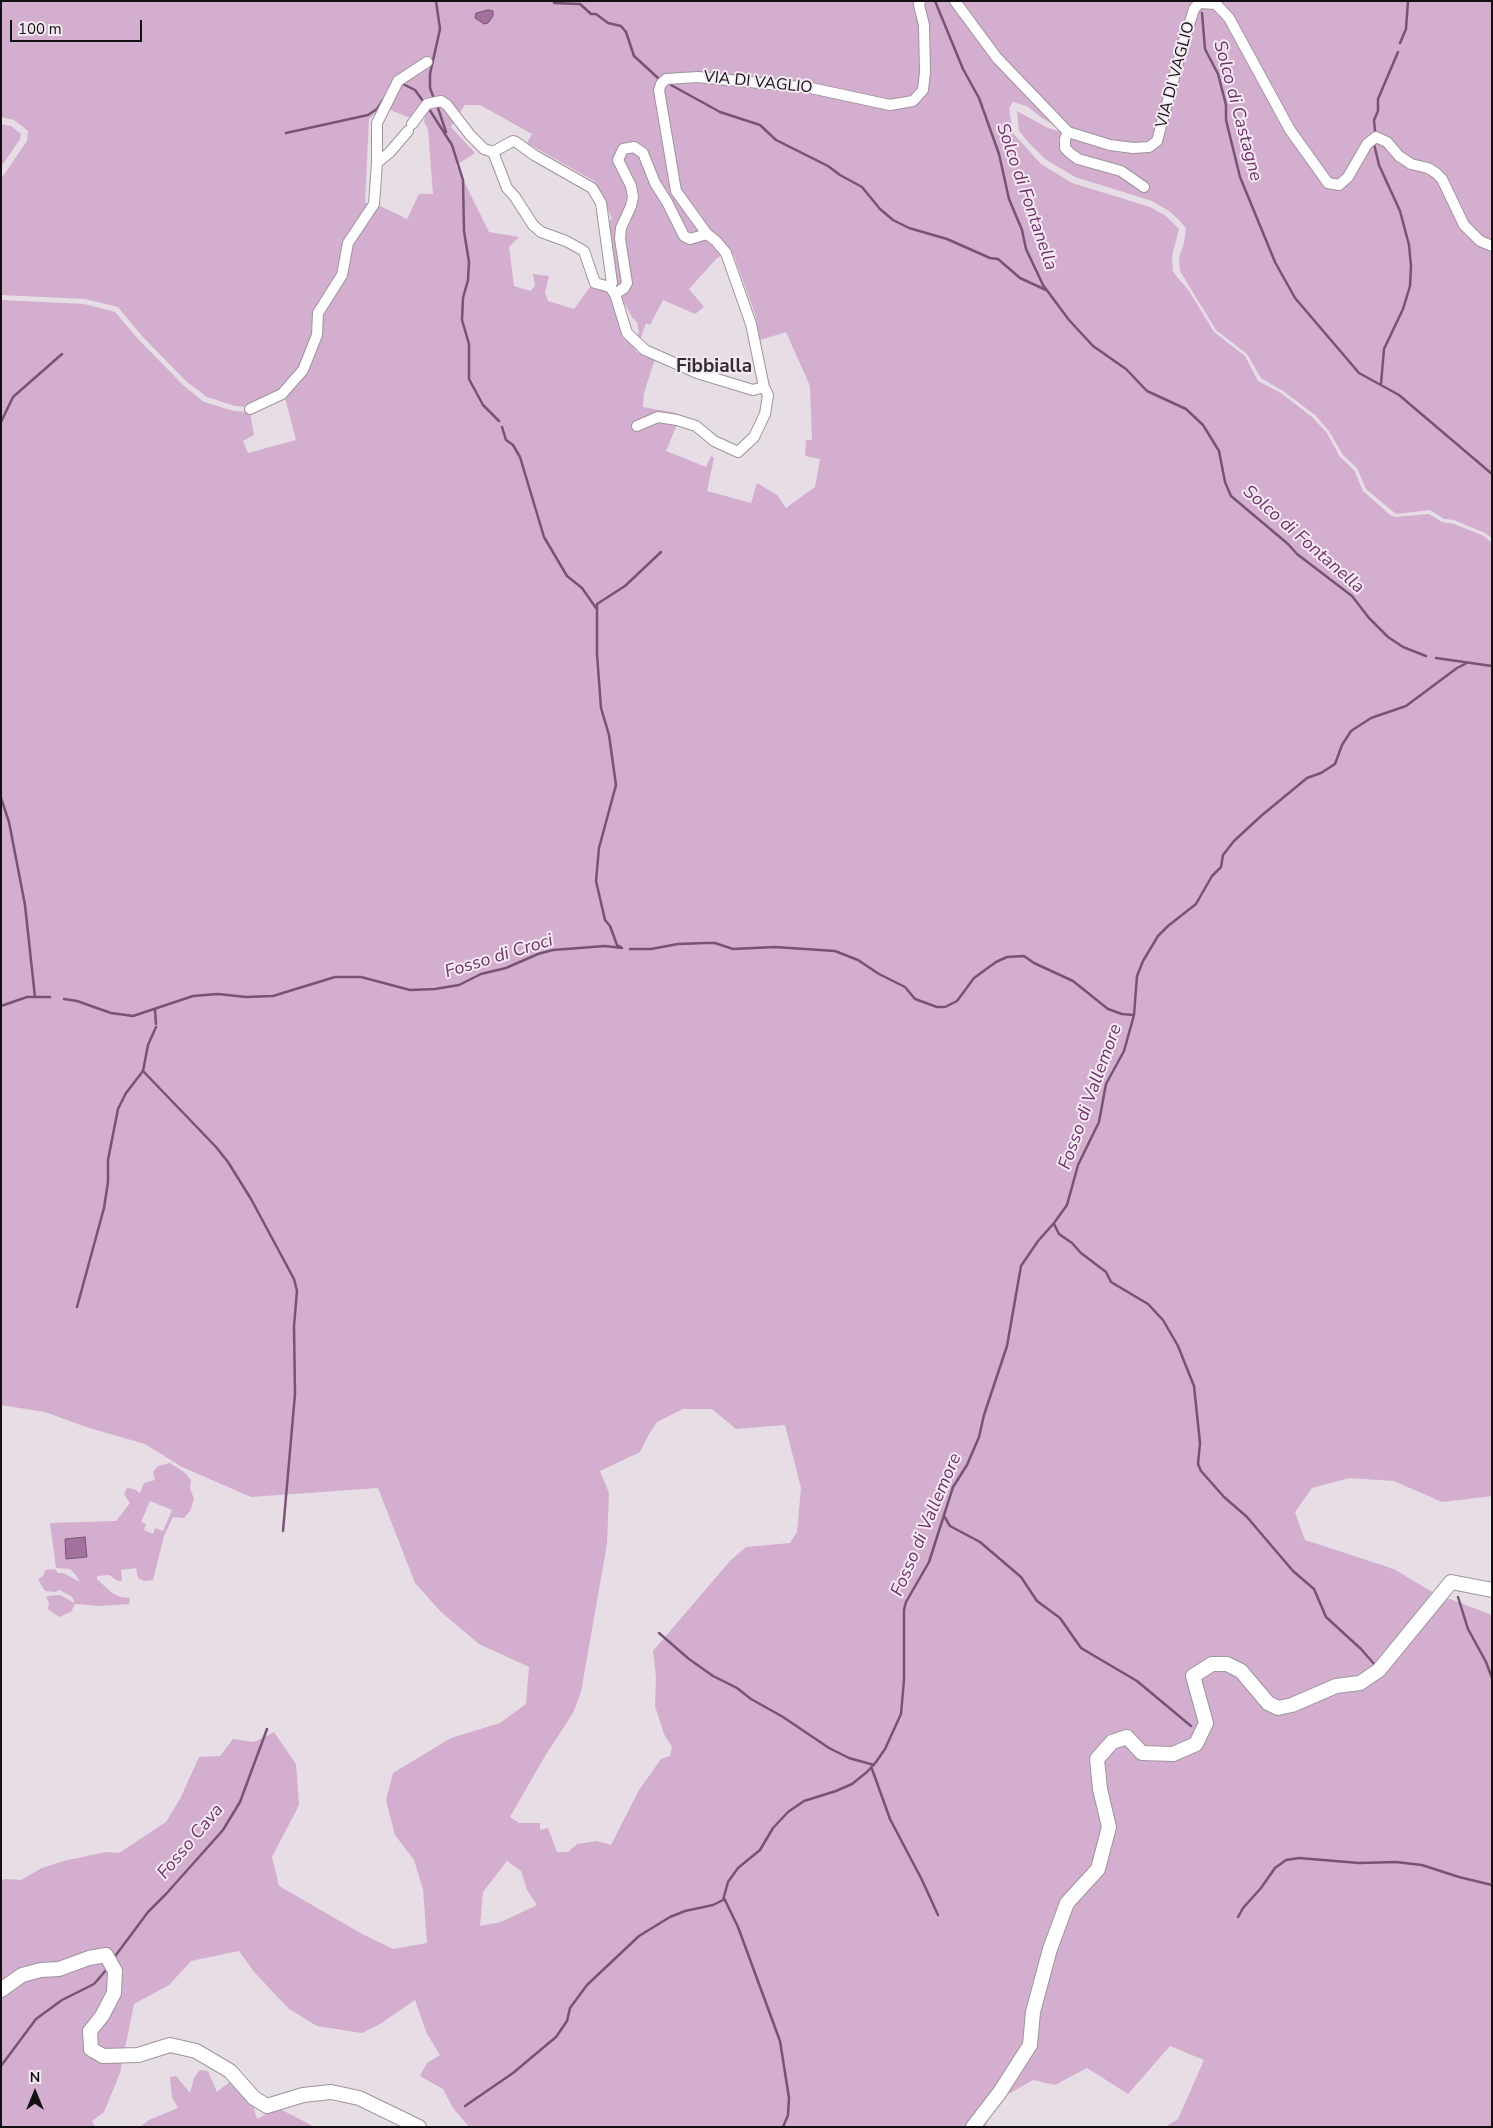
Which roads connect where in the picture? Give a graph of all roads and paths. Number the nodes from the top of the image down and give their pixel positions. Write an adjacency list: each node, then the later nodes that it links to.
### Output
1 (920, 1): 8 (street, VIA DI VAGLIO)
2 (955, 1): 4 (street, VIA DI VAGLIO)
3 (426, 62): 6 (street)
4 (1068, 132): 7 (street); 9 (street, VIA DI VAGLIO)
5 (493, 152): 6 (street); 10 (street); 10 (street)
6 (377, 163): 12 (street)
7 (1144, 187)
8 (707, 234): 10 (street); 11 (street, VIA DI VAGLIO)
9 (1492, 246)
10 (612, 291): 11 (street)
11 (764, 388): 13 (street, VIA DI VAGLIO)
12 (250, 409)
13 (637, 426)
14 (1492, 1590): 17 (street)
15 (1, 1990): 16 (street)
16 (418, 2126)
17 (973, 2127)

